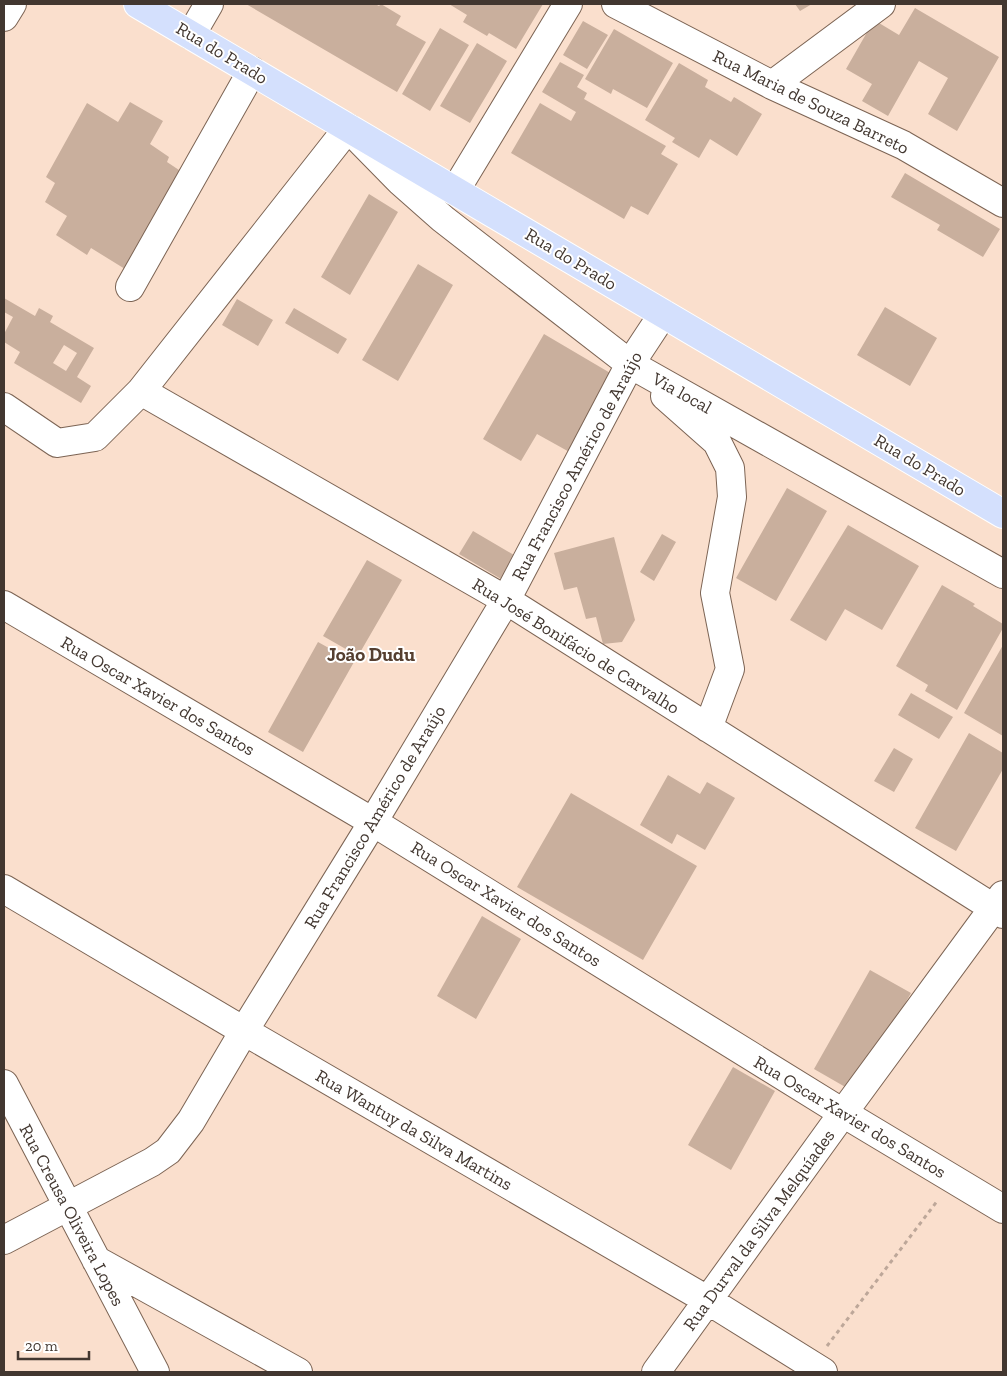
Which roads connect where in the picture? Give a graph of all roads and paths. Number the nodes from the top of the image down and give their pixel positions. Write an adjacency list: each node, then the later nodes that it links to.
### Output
1 (12, 4): 7 (street)
2 (138, 4): 8 (main road, Rua do Prado)
3 (209, 4): 8 (street)
4 (568, 4): 12 (street)
5 (616, 4): 10 (street, Rua Maria de Souza Barreto)
6 (881, 4): 10 (street)
7 (4, 17)
8 (191, 35): 9 (main road, Rua do Prado)
9 (252, 71): 11 (main road, Rua do Prado); 14 (street)
10 (772, 85): 13 (street, Rua Maria de Souza Barreto)
11 (348, 128): 12 (main road, Rua do Prado); 16 (street, Via local); 17 (street)
12 (455, 191): 15 (main road, Rua do Prado)
13 (1003, 203)
14 (130, 287)
15 (663, 314): 16 (street, Rua Francisco Américo de Araújo); 19 (main road, Rua do Prado)
16 (630, 364): 20 (street, Via local); 21 (street, Rua Francisco Américo de Araújo); 23 (street)
17 (141, 391): 18 (street); 21 (street, Rua José Bonifácio de Carvalho)
18 (4, 407)
19 (1003, 514)
20 (1003, 574)
21 (506, 600): 23 (street, Rua José Bonifácio de Carvalho); 24 (street, Rua Francisco Américo de Araújo)
22 (4, 605): 24 (street, Rua Oscar Xavier dos Santos)
23 (708, 728): 26 (street, Rua José Bonifácio de Carvalho)
24 (373, 822): 27 (street, Rua Francisco Américo de Araújo); 29 (street, Rua Oscar Xavier dos Santos)
25 (4, 889): 27 (street, Rua Wantuy da Silva Martins)
26 (1000, 906): 29 (street, Rua Durval da Silva Melquíades)
27 (244, 1031): 31 (street, Rua Francisco Américo de Araújo); 35 (street, Rua Wantuy da Silva Martins)
28 (4, 1084): 31 (street, Rua Creusa Oliveira Lopes)
29 (843, 1113): 30 (street, Rua Oscar Xavier dos Santos); 35 (street, Rua Durval da Silva Melquíades)
30 (954, 1180): 32 (street, Rua Oscar Xavier dos Santos); 36 (path)
31 (69, 1207): 33 (street, Rua Francisco Américo de Araújo); 34 (street, Rua Creusa Oliveira Lopes)
32 (1003, 1209)
33 (4, 1240)
34 (96, 1260): 37 (street, Rua Creusa Oliveira Lopes); 38 (street)
35 (709, 1301): 36 (street, Rua Wantuy da Silva Martins); 39 (street, Rua Durval da Silva Melquíades)
36 (817, 1369)
37 (154, 1372)
38 (298, 1372)
39 (656, 1372)

